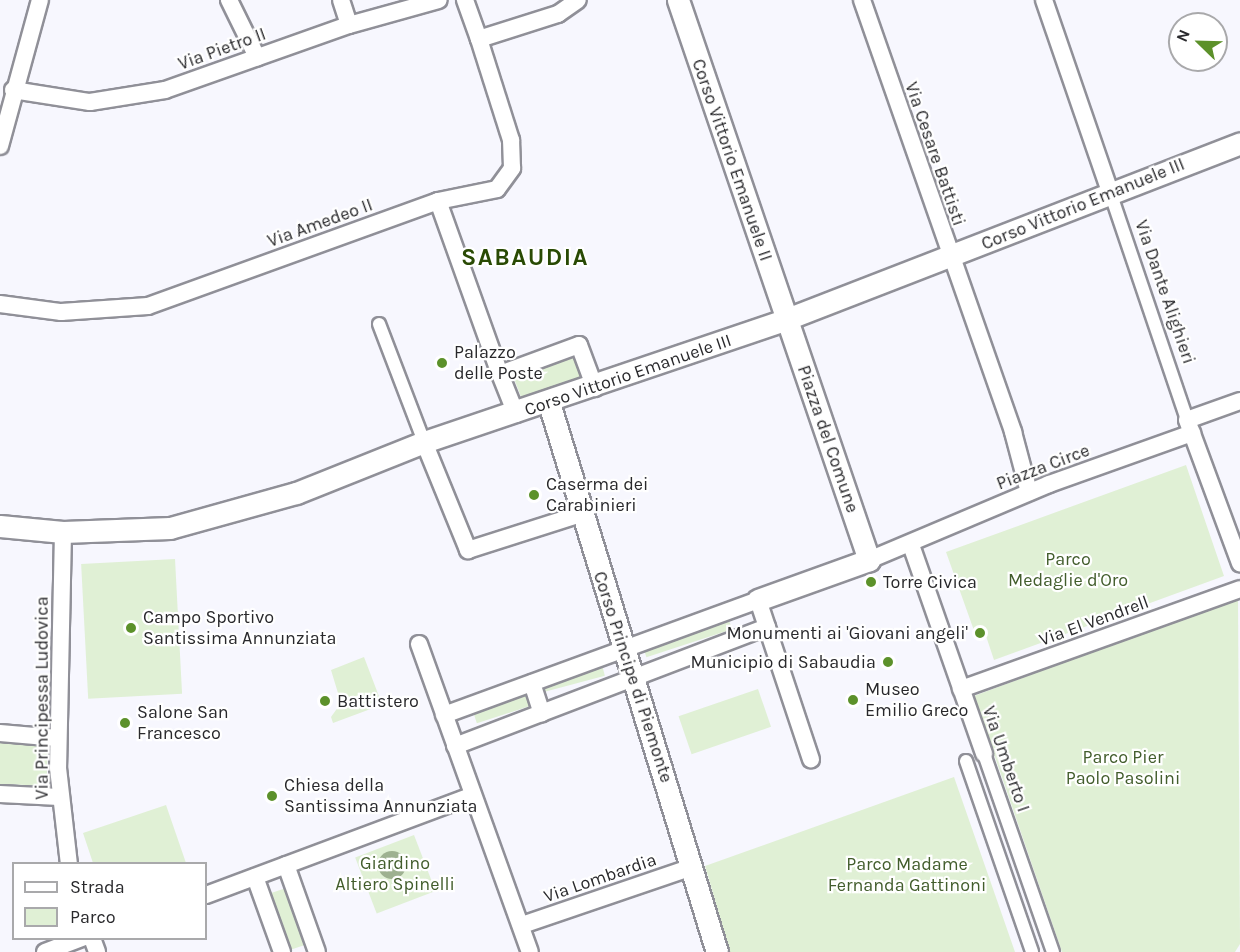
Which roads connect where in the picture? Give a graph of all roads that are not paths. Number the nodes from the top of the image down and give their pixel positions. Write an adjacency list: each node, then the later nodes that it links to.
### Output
1 (40, 0): 13 (street)
2 (229, 0): 12 (street)
3 (341, 0): 10 (street)
4 (439, 0): 10 (street, Via Pietro II)
5 (465, 0): 11 (street, Via Amedeo II)
6 (578, 0): 11 (street)
7 (678, 0): 20 (street, Corso Vittorio Emanuele II)
8 (861, 0): 18 (street, Via Cesare Battisti)
9 (1044, 0): 16 (street, Via Dante Alighieri)
10 (349, 25): 12 (street, Via Pietro II)
11 (479, 39): 17 (street, Via Amedeo II)
12 (257, 57): 13 (street, Via Pietro II)
13 (13, 90): 15 (street)
14 (1240, 143): 16 (street, Corso Vittorio Emanuele III)
15 (0, 146)
16 (1110, 192): 18 (street, Corso Vittorio Emanuele III); 27 (street, Via Dante Alighieri)
17 (438, 201): 19 (street, Via Amedeo II); 22 (street)
18 (951, 258): 20 (street, Corso Vittorio Emanuele III); 29 (street, Via Cesare Battisti)
19 (0, 304)
20 (787, 320): 23 (street, Corso Vittorio Emanuele III); 34 (street, Piazza del Comune)
21 (379, 324): 28 (street)
22 (500, 374): 23 (street); 26 (street)
23 (595, 388): 25 (street, Corso Vittorio Emanuele III)
24 (1240, 401): 27 (street, Piazza Circe)
25 (549, 403): 26 (street, Corso Vittorio Emanuele III); 30 (street, Corso Principe di Piemonte)
26 (516, 414): 28 (street, Corso Vittorio Emanuele III)
27 (1190, 427): 29 (street, Piazza Circe); 35 (street, Via Dante Alighieri)
28 (424, 442): 30 (street); 32 (street, Corso Vittorio Emanuele III)
29 (1029, 492): 33 (street, Piazza Circe)
30 (581, 514): 40 (street, Corso Principe di Piemonte)
31 (0, 526): 32 (street, Corso Vittorio Emanuele III)
32 (63, 532): 47 (street, Via Principessa Ludovica)
33 (911, 545): 34 (street); 43 (street, Via Umberto I)
34 (869, 560): 37 (street)
35 (1240, 563)
36 (1240, 589): 43 (street, Via El Vendrell)
37 (758, 600): 38 (street); 40 (street)
38 (767, 627): 41 (street); 50 (street)
39 (419, 644): 45 (street)
40 (623, 648): 41 (street, Corso Principe di Piemonte); 42 (street)
41 (636, 677): 44 (street); 57 (street, Corso Principe di Piemonte)
42 (532, 683): 44 (street); 45 (street)
43 (961, 689): 49 (street, Via Umberto I)
44 (542, 713): 48 (street)
45 (444, 715): 48 (street)
46 (0, 733): 47 (street)
47 (58, 738): 54 (street, Via Principessa Ludovica)
48 (456, 746): 53 (street)
49 (984, 754): 68 (street, Via Umberto I)
50 (811, 759)
51 (966, 761): 67 (street)
52 (0, 794): 54 (street)
53 (473, 795): 56 (street); 60 (street)
54 (59, 797): 55 (street, Via Principessa Ludovica)
55 (69, 862)
56 (286, 865): 58 (street); 64 (street)
57 (692, 867): 60 (street, Via Lombardia); 66 (street, Corso Principe di Piemonte)
58 (255, 877): 59 (street); 63 (street)
59 (207, 895)
60 (522, 926): 65 (street)
61 (79, 940): 62 (street)
62 (45, 952)
63 (282, 952)
64 (317, 952)
65 (530, 952)
66 (717, 952)
67 (1032, 952)
68 (1053, 952)

